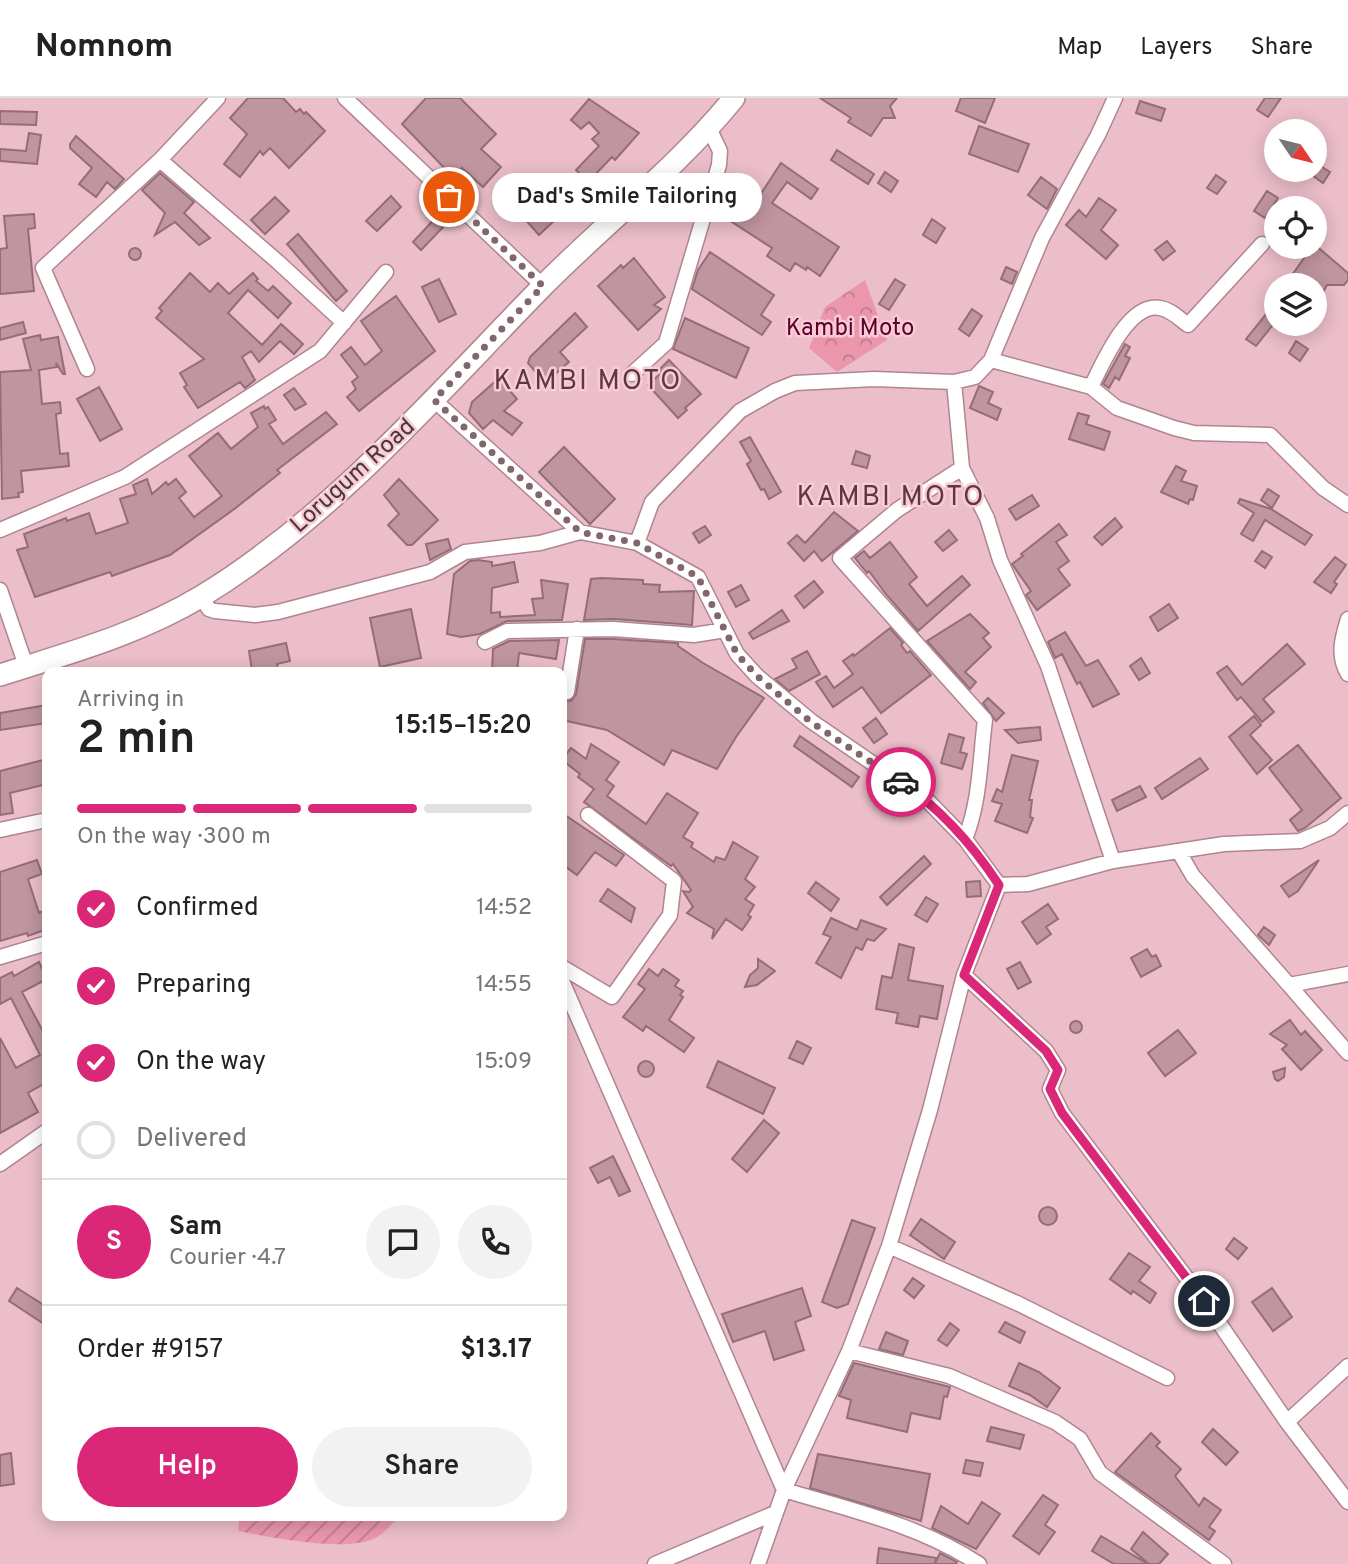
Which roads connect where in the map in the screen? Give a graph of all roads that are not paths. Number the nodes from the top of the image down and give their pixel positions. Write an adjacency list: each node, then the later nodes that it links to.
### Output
1 (218, 98): 6 (street)
2 (345, 98): 9 (street)
3 (734, 98): 5 (main road, Lorugum Road)
4 (1115, 98): 11 (street)
5 (709, 128): 9 (main road, Lorugum Road); 13 (street)
6 (160, 160): 10 (street); 12 (street)
7 (1262, 244): 15 (street)
8 (386, 272): 10 (street)
9 (543, 286): 16 (main road, Lorugum Road)
10 (344, 323): 19 (street)
11 (991, 360): 14 (street); 15 (street)
12 (87, 369)
13 (632, 374)
14 (954, 383): 17 (street); 21 (street)
15 (1091, 387): 18 (street)
16 (434, 400): 20 (street); 23 (main road, Lorugum Road)
17 (962, 468): 36 (street); 38 (street)
18 (1348, 505)
19 (0, 530)
20 (580, 532): 21 (street); 23 (street)
21 (637, 543): 26 (street)
22 (0, 590): 28 (street)
23 (201, 597): 28 (main road, Lorugum Road)
24 (1347, 624): 29 (street)
25 (577, 629): 26 (street); 27 (street); 31 (street)
26 (726, 630): 36 (street)
27 (485, 642)
28 (26, 666): 30 (main road, Lorugum Road)
29 (1348, 674)
30 (0, 675)
31 (567, 692)
32 (1348, 813): 37 (street)
33 (588, 815): 42 (street)
34 (42, 821): 35 (street)
35 (0, 830)
36 (965, 839): 39 (street)
37 (1179, 852): 38 (street); 45 (street)
38 (1113, 861): 39 (street)
39 (999, 885): 44 (street)
40 (42, 944): 41 (street)
41 (0, 957)
42 (567, 970)
43 (1348, 974): 45 (street)
44 (964, 975): 50 (street); 54 (street)
45 (1289, 985): 47 (street)
46 (567, 992): 55 (street)
47 (1348, 1053)
48 (42, 1135): 49 (street)
49 (0, 1164)
50 (888, 1246): 51 (street); 53 (street)
51 (849, 1350): 55 (street); 61 (street)
52 (1348, 1366): 54 (street)
53 (1167, 1378)
54 (1287, 1422): 56 (street)
55 (784, 1490): 57 (street); 60 (street)
56 (1348, 1502)
57 (775, 1513): 58 (street); 59 (street)
58 (655, 1564)
59 (758, 1564)
60 (979, 1564)
61 (1224, 1564)

